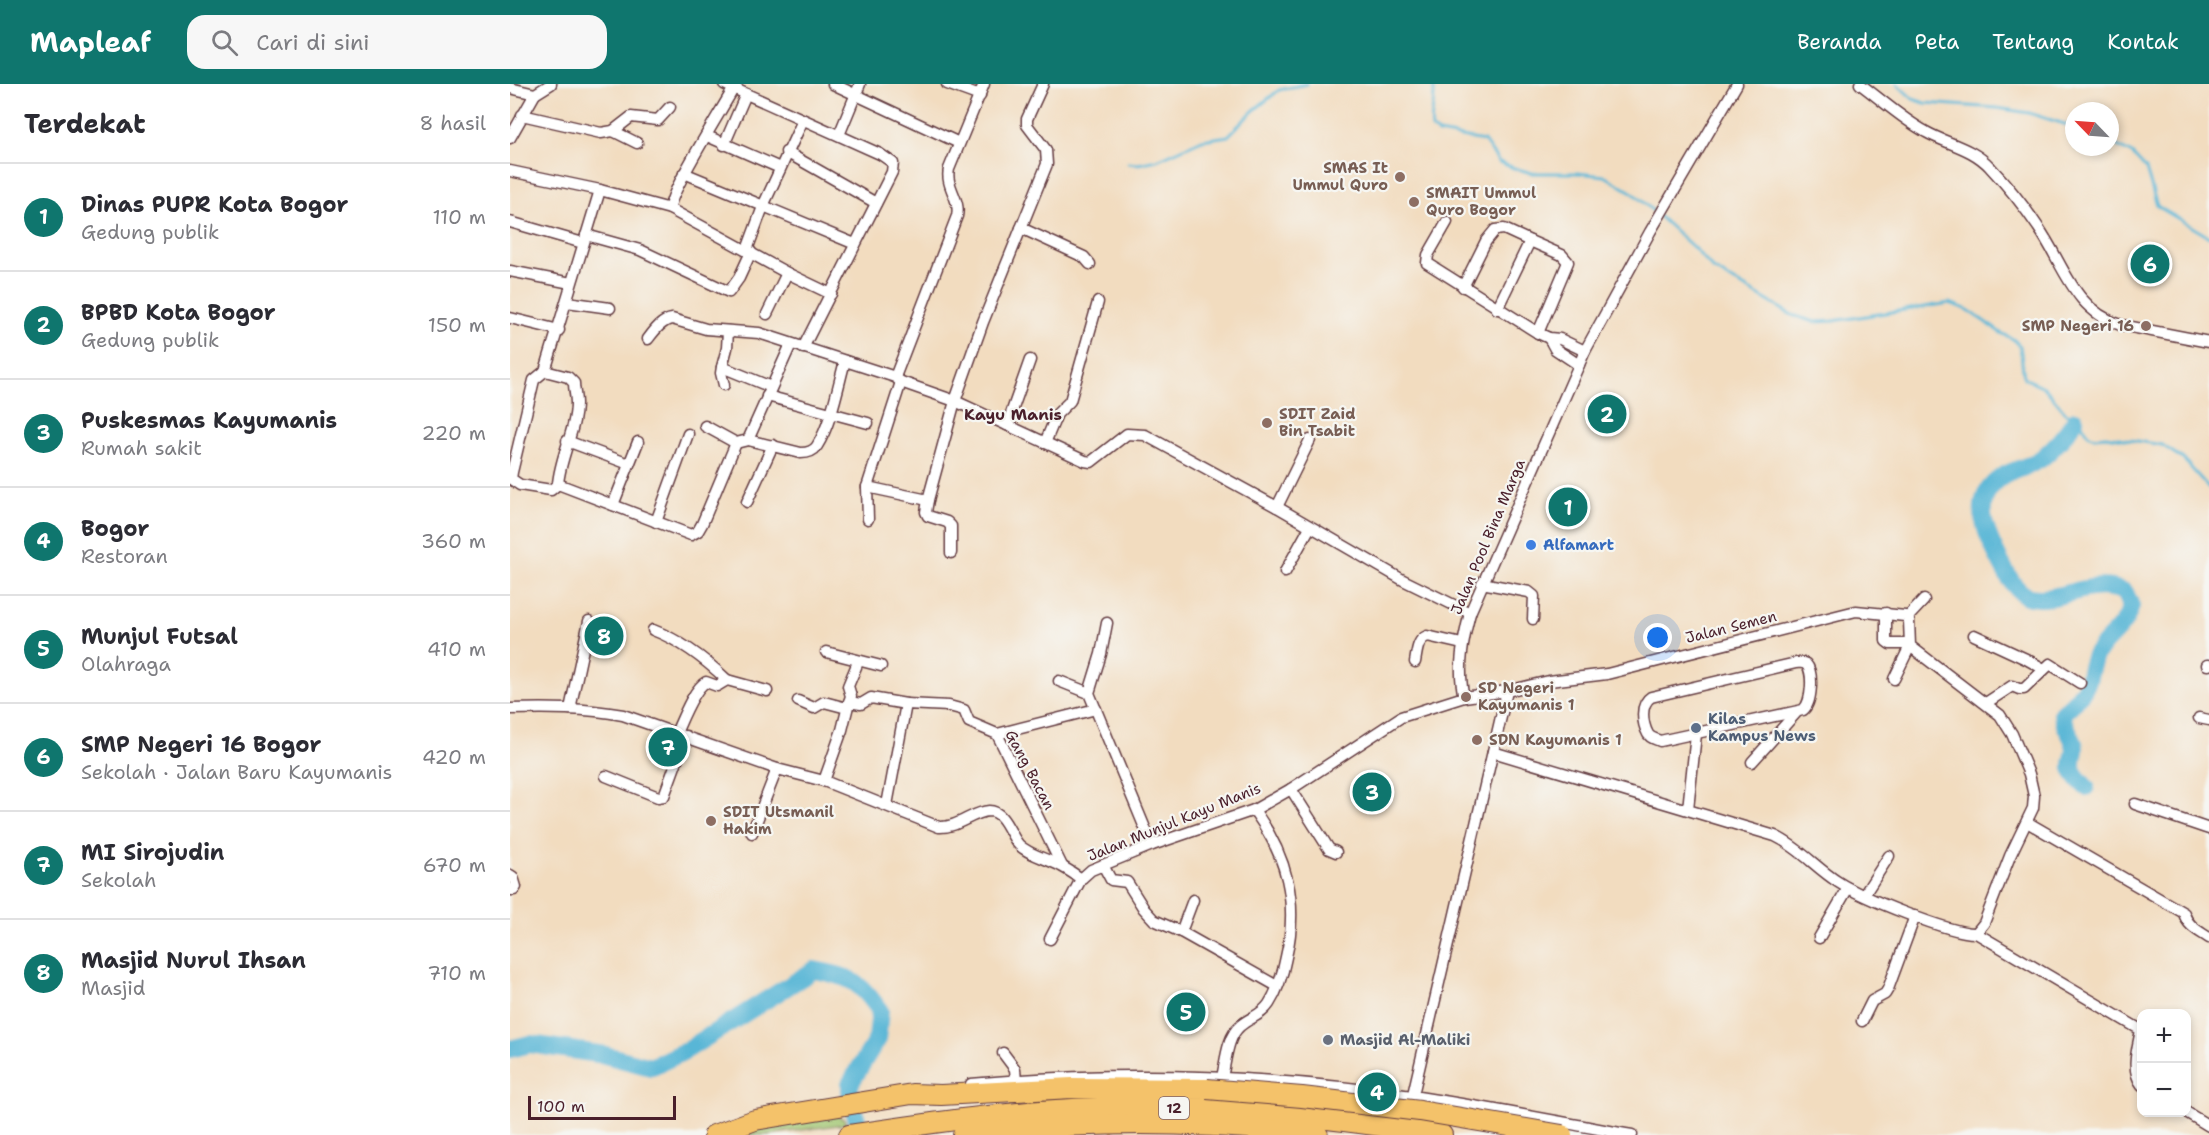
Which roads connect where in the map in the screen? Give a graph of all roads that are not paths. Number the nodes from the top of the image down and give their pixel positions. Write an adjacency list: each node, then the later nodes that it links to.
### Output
1 (550, 84): 11 (street)
2 (833, 84): 10 (street)
3 (947, 84): 13 (street)
4 (984, 84): 13 (street)
5 (1043, 84): 34 (street)
6 (1737, 84): 59 (street, Jalan Pool Bina Marga)
7 (1860, 84): 56 (street)
8 (732, 86): 12 (street); 19 (street)
9 (510, 88): 11 (street)
10 (858, 89): 18 (street); 22 (street)
11 (535, 94): 15 (street)
12 (746, 94): 16 (street); 23 (street)
13 (980, 96): 22 (street)
14 (670, 107): 17 (street)
15 (522, 115): 17 (street); 20 (street)
16 (803, 120): 18 (street); 24 (street)
17 (614, 131): 21 (street)
18 (839, 135): 29 (street)
19 (707, 136): 23 (street); 27 (street)
20 (510, 138)
21 (637, 143)
22 (959, 143): 65 (street)
23 (724, 145): 25 (street)
24 (786, 152): 25 (street); 29 (street)
25 (780, 168): 30 (street)
26 (510, 171): 28 (street)
27 (684, 173): 30 (street); 31 (street)
28 (600, 190): 31 (street); 35 (street)
29 (876, 203): 37 (street)
30 (764, 204): 37 (street); 38 (street)
31 (670, 209): 38 (street)
32 (510, 222): 35 (street)
33 (1447, 222): 43 (street)
34 (1021, 228): 39 (street); 68 (street)
35 (585, 239): 38 (street); 42 (street)
36 (1530, 241): 43 (street); 48 (street); 53 (street)
37 (855, 244): 44 (street)
38 (749, 251): 41 (street)
39 (1090, 264)
40 (510, 271): 42 (street)
41 (787, 273): 44 (street); 49 (street)
42 (572, 283): 45 (street)
43 (1463, 287): 48 (street)
44 (831, 294): 58 (street)
45 (567, 302): 47 (street); 51 (street)
46 (1098, 302): 79 (street)
47 (610, 308)
48 (1497, 309): 53 (street)
49 (767, 314)
50 (510, 318): 51 (street)
51 (559, 330): 64 (street)
52 (728, 331): 55 (street); 57 (street); 63 (street)
53 (1538, 333): 54 (street)
54 (1549, 338): 59 (street); 62 (street)
55 (648, 339)
56 (2209, 342)
57 (791, 344): 58 (street); 67 (street)
58 (803, 348): 61 (street)
59 (1585, 351): 62 (street, Jalan Pool Bina Marga)
60 (1030, 360): 71 (street)
61 (845, 361): 65 (street); 69 (street)
62 (1579, 365): 93 (street, Jalan Pool Bina Marga)
63 (722, 367): 66 (street); 67 (street)
64 (545, 370): 76 (street); 82 (street)
65 (898, 380): 68 (street); 83 (street)
66 (724, 385)
67 (769, 392): 69 (street); 74 (street)
68 (955, 402): 71 (street); 84 (street)
69 (831, 412): 70 (street); 80 (street)
70 (868, 423)
71 (1007, 425): 79 (street)
72 (705, 426): 78 (street)
73 (688, 434): 89 (street)
74 (748, 440): 78 (street); 80 (street)
75 (1310, 440): 87 (street)
76 (567, 441): 81 (street); 82 (street)
77 (638, 442): 81 (street)
78 (736, 443): 89 (street)
79 (1045, 443): 87 (street)
80 (773, 445): 85 (street)
81 (629, 464): 86 (street)
82 (558, 484): 86 (street)
83 (867, 487): 84 (street); 88 (street)
84 (928, 500): 91 (street)
85 (747, 502)
86 (613, 505): 89 (street)
87 (1277, 507): 90 (street)
88 (868, 519)
89 (656, 522)
90 (1310, 527): 92 (street); 95 (street)
91 (951, 553)
92 (1285, 572)
93 (1482, 584): 95 (street, Jalan Pool Bina Marga); 98 (street)
94 (1924, 600): 97 (street)
95 (1470, 613): 103 (street, Jalan Pool Bina Marga)
96 (1886, 613): 97 (street, Jalan Semen); 104 (street); 115 (street, Jalan Semen)
97 (1908, 617): 104 (street)
98 (1533, 619)
99 (589, 621): 125 (street)
100 (1107, 622): 116 (street)
101 (653, 630): 111 (street)
102 (1974, 635): 109 (street)
103 (1462, 644): 107 (street); 118 (street, Jalan Pool Bina Marga)
104 (1909, 645): 110 (street); 121 (street)
105 (826, 652): 106 (street)
106 (858, 662): 108 (street); 122 (street)
107 (1415, 662)
108 (881, 666)
109 (2044, 669): 113 (street); 121 (street)
110 (1894, 679)
111 (727, 680): 114 (street); 130 (street)
112 (1059, 681): 116 (street)
113 (2080, 683)
114 (767, 691)
115 (1507, 691): 118 (street); 131 (street)
116 (1089, 693): 126 (street)
117 (954, 695): 123 (street)
118 (1464, 697): 136 (street, Jalan Munjul Kayu Manis)
119 (798, 701): 122 (street)
120 (906, 704): 122 (street); 123 (street); 138 (street)
121 (1986, 704): 141 (street)
122 (848, 705): 135 (street)
123 (955, 707): 128 (street, Gang Bacan)
124 (510, 709): 125 (street)
125 (570, 709): 130 (street)
126 (1096, 709): 128 (street); 144 (street)
127 (1796, 712): 129 (street); 129 (street); 132 (street)
128 (997, 734): 148 (street, Gang Bacan)
129 (1696, 734): 139 (street)
130 (681, 735): 133 (street); 134 (street)
131 (1492, 752): 139 (street); 168 (street)
132 (1752, 762)
133 (777, 769): 135 (street); 143 (street)
134 (606, 776)
135 (824, 781): 138 (street)
136 (1291, 789): 140 (street, Jalan Munjul Kayu Manis); 145 (street)
137 (2135, 804): 142 (street)
138 (887, 805): 148 (street)
139 (1688, 809): 151 (street)
140 (1254, 810): 144 (street, Jalan Munjul Kayu Manis); 161 (street)
141 (2027, 822): 157 (street); 159 (street)
142 (2209, 830)
143 (752, 832)
144 (1152, 845): 147 (street, Jalan Munjul Kayu Manis)
145 (1336, 852)
146 (1889, 856): 153 (street)
147 (1103, 865): 150 (street, Jalan Munjul Kayu Manis); 156 (street)
148 (1062, 866): 150 (street)
149 (510, 875): 152 (street)
150 (1081, 879): 160 (street, Jalan Munjul Kayu Manis)
151 (1848, 888): 153 (street); 158 (street)
152 (510, 890)
153 (1864, 895): 155 (street)
154 (1193, 900): 156 (street)
155 (1915, 916): 157 (street); 162 (street)
156 (1182, 932): 161 (street)
157 (1976, 933): 164 (street)
158 (1819, 938)
159 (2209, 938)
160 (1050, 939)
161 (1277, 986): 166 (street)
162 (1862, 1021)
163 (1003, 1053): 165 (street)
164 (2137, 1078)
165 (1016, 1080): 166 (street); 167 (street)
166 (1215, 1083): 167 (highway); 168 (street); 179 (highway, bridge)
167 (910, 1094): 172 (highway)
168 (1413, 1096): 171 (street); 180 (street)
169 (2191, 1116): 170 (street)
170 (2209, 1126)
171 (1403, 1132): 173 (highway, 12); 178 (highway, 12)
172 (714, 1135)
173 (851, 1135)
174 (963, 1135): 177 (highway, 12)
175 (1047, 1135): 176 (highway)
176 (1192, 1135)
177 (1318, 1135)
178 (1443, 1135)
179 (1562, 1135)
180 (1632, 1135)

